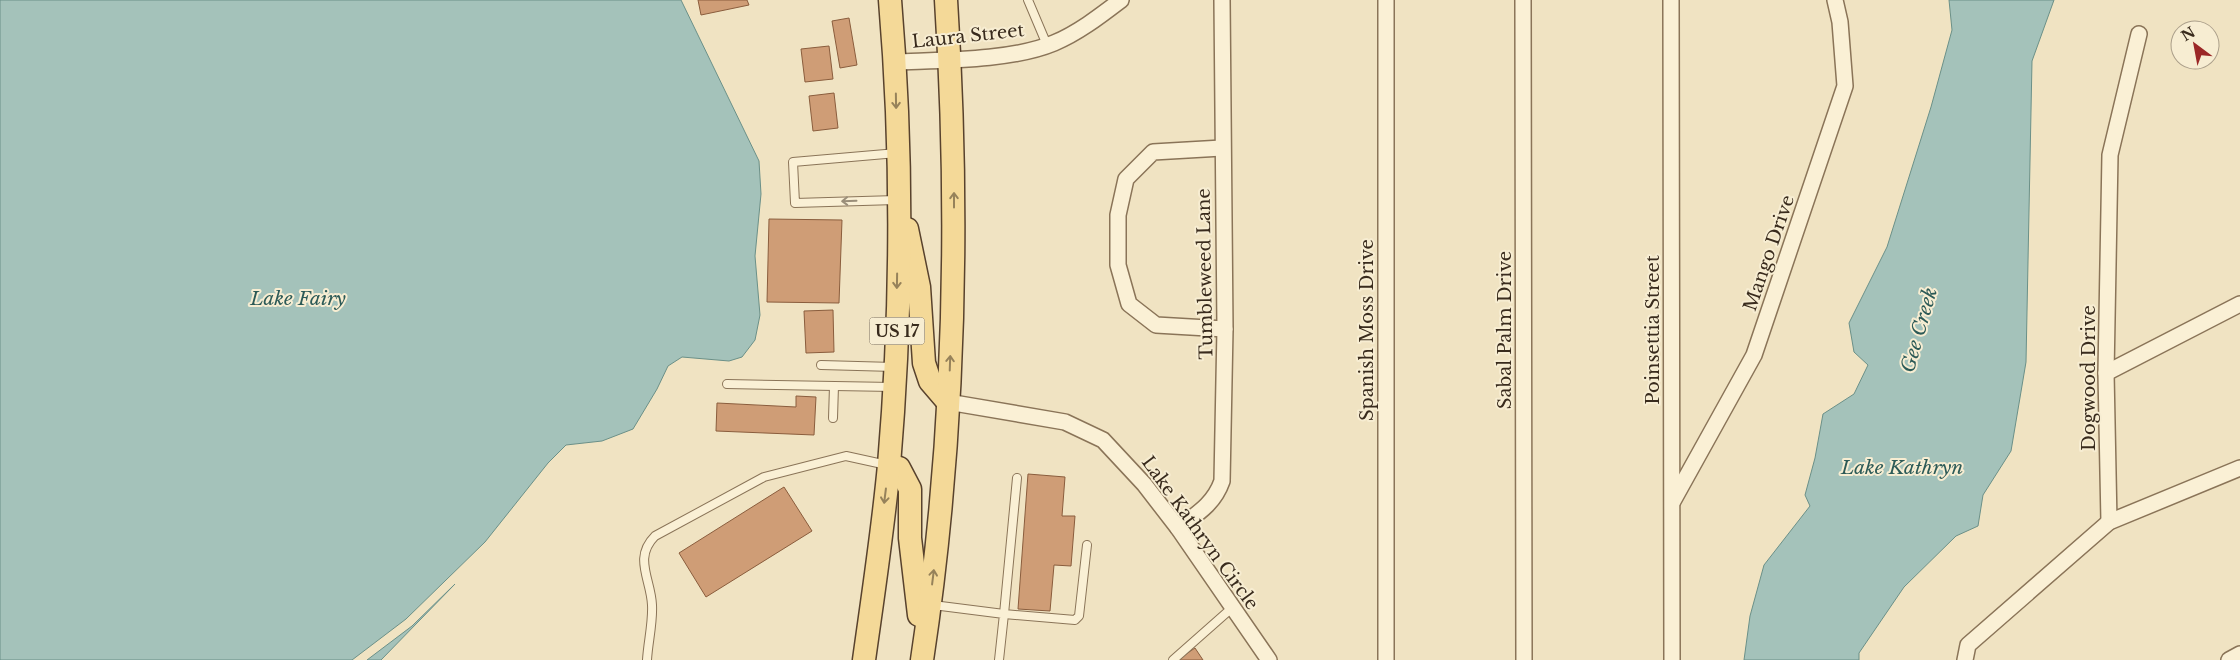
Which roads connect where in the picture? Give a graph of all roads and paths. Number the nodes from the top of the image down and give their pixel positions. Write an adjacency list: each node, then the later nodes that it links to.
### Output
1 (890, 0): 14 (main road, US 17)
2 (946, 0): 13 (main road, US 17)
3 (1039, 0): 10 (lane)
4 (1121, 0): 12 (street, Laura Street)
5 (1222, 0): 15 (street, Tumbleweed Lane)
6 (1386, 0): 44 (street, Spanish Moss Drive)
7 (1523, 0): 45 (street, Sabal Palm Drive)
8 (1671, 0): 30 (street, Poinsettia Street)
9 (1835, 0): 30 (street, Mango Drive)
10 (1030, 2): 12 (lane)
11 (2139, 34): 21 (street, Dogwood Drive)
12 (1047, 45): 13 (street, Laura Street)
13 (950, 59): 14 (street, Laura Street); 25 (main road, US 17, one-way to 13)
14 (895, 62): 16 (main road, US 17, one-way to 16)
15 (1222, 148): 19 (street, Tumbleweed Lane); 19 (street)
16 (897, 153): 17 (main road, US 17); 17 (lane, one-way to 16)
17 (898, 195): 22 (main road, US 17, one-way to 22); 25 (main road)
18 (2240, 304): 21 (street)
19 (1225, 329): 32 (street, Tumbleweed Lane)
20 (821, 365): 22 (lane)
21 (2106, 373): 31 (street, Dogwood Drive)
22 (894, 377): 24 (lane); 27 (main road, US 17)
23 (727, 384): 24 (lane)
24 (834, 386): 26 (lane)
25 (948, 402): 32 (street, Lake Kathryn Circle); 34 (main road, US 17, one-way to 25)
26 (834, 418)
27 (889, 465): 38 (main road); 39 (lane); 40 (main road, US 17, one-way to 40)
28 (2240, 468): 31 (street)
29 (1017, 478): 36 (lane)
30 (1673, 503): 46 (street, Poinsettia Street)
31 (2109, 522): 47 (street)
32 (1178, 528): 35 (street, Lake Kathryn Circle)
33 (1087, 545): 36 (lane)
34 (929, 604): 36 (lane); 38 (main road, US 17)
35 (1233, 608): 42 (lane); 43 (street, Lake Kathryn Circle)
36 (1004, 614): 41 (lane)
37 (2240, 654): 48 (street)
38 (923, 656)
39 (647, 660)
40 (864, 660)
41 (999, 660)
42 (1173, 660)
43 (1269, 660)
44 (1386, 660)
45 (1524, 660)
46 (1672, 660)
47 (1965, 660)
48 (2229, 660)

